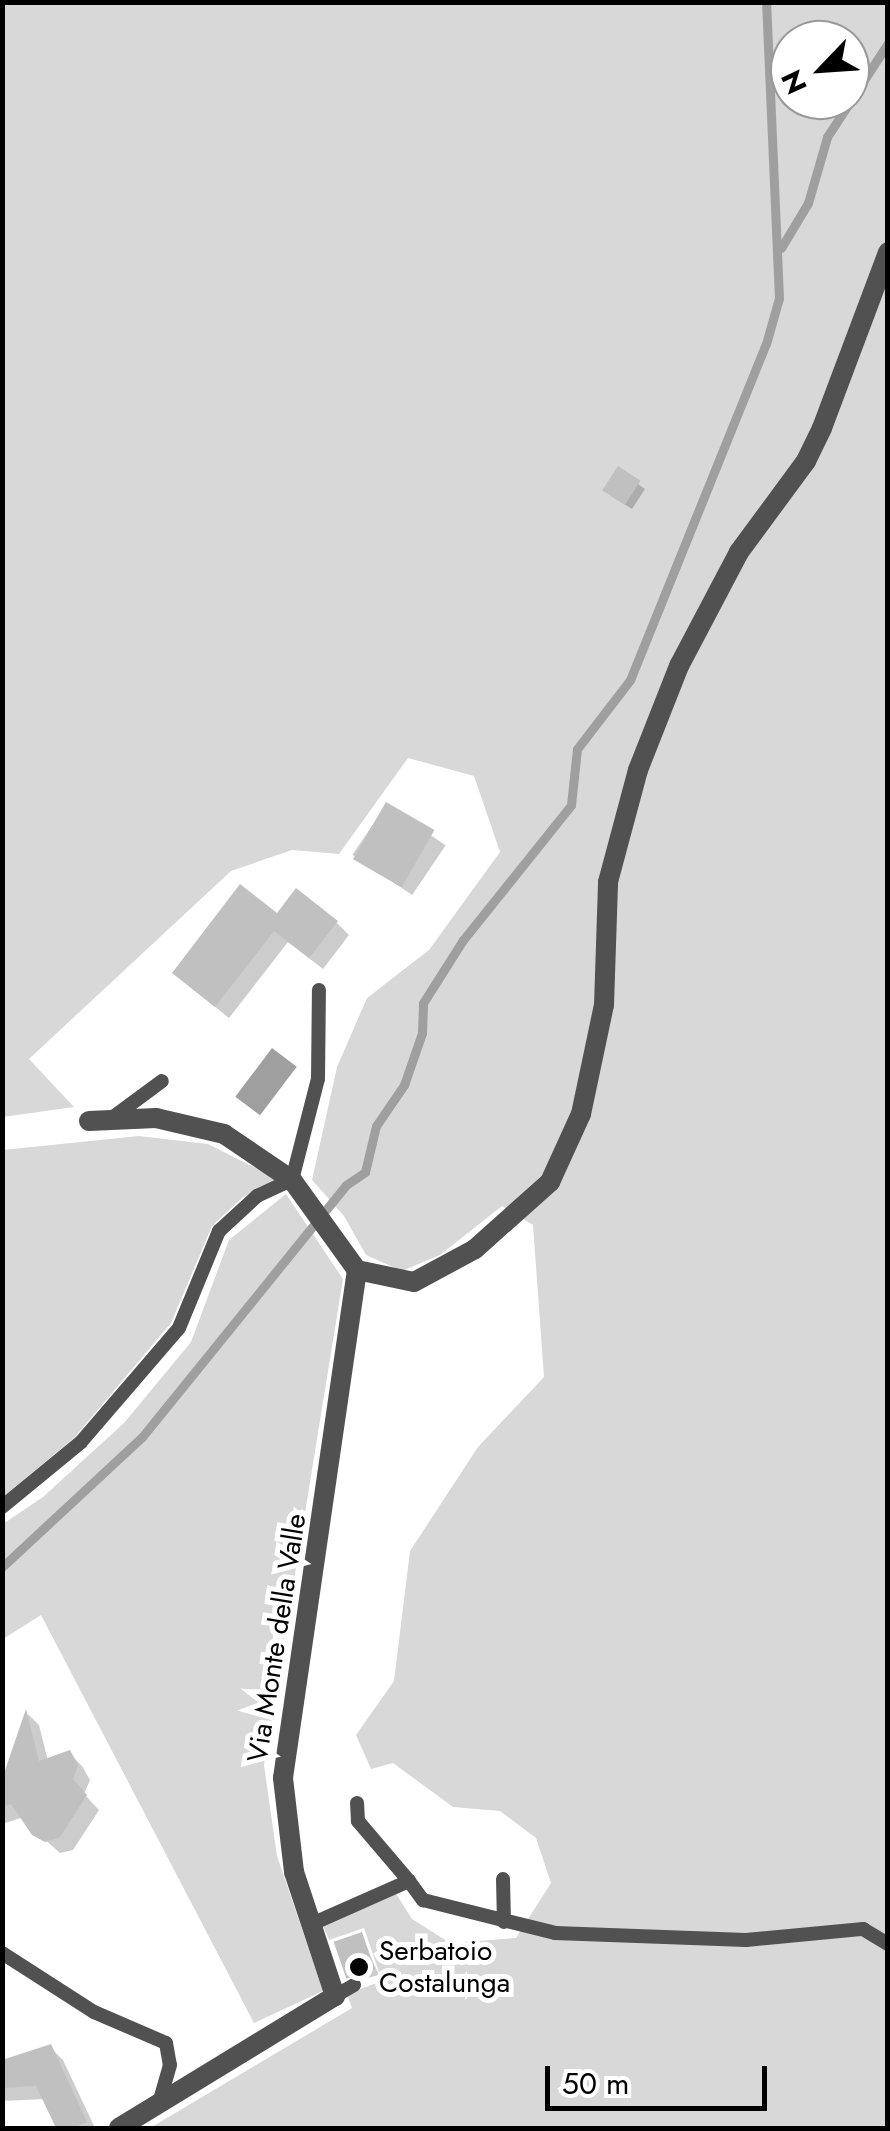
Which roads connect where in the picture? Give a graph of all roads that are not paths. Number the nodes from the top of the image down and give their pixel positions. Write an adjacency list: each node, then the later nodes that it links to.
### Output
1 (888, 252): 7 (street)
2 (319, 990): 6 (lane)
3 (162, 1081): 4 (lane)
4 (112, 1118): 5 (street); 6 (street)
5 (89, 1120)
6 (292, 1180): 7 (street); 8 (lane)
7 (356, 1270): 13 (street, Via Monte della Valle)
8 (2, 1506)
9 (357, 1803): 11 (lane)
10 (504, 1879): 12 (lane)
11 (408, 1880): 12 (lane); 13 (lane)
12 (504, 1922): 14 (lane)
13 (314, 1924): 17 (street, Via Monte della Valle)
14 (888, 1944)
15 (2, 1953): 18 (lane)
16 (354, 1985): 17 (lane)
17 (334, 1996): 18 (street)
18 (160, 2101): 19 (street)
19 (119, 2128)

